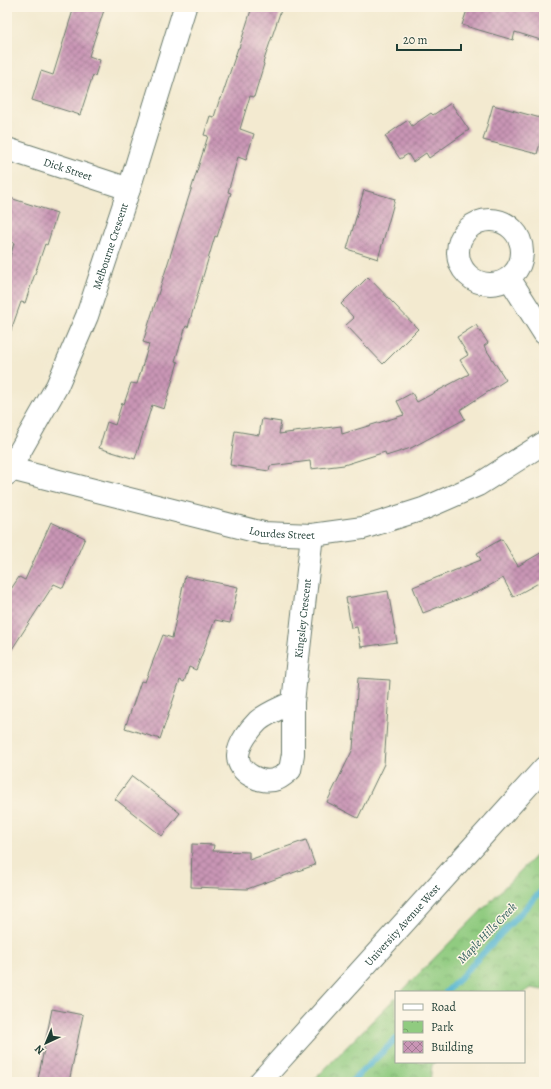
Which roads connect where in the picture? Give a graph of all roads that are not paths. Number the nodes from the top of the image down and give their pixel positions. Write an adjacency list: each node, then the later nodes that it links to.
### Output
1 (185, 7): 3 (street, Melbourne Crescent)
2 (7, 149): 3 (street, Dick Street)
3 (129, 189): 7 (street, Melbourne Crescent)
4 (509, 278): 5 (street)
5 (544, 333)
6 (544, 442): 8 (street, Lourdes Street)
7 (8, 470): 8 (street, Lourdes Street)
8 (312, 535): 9 (street, Kingsley Crescent)
9 (293, 702)
10 (544, 768): 11 (street, University Avenue West)
11 (260, 1082)

